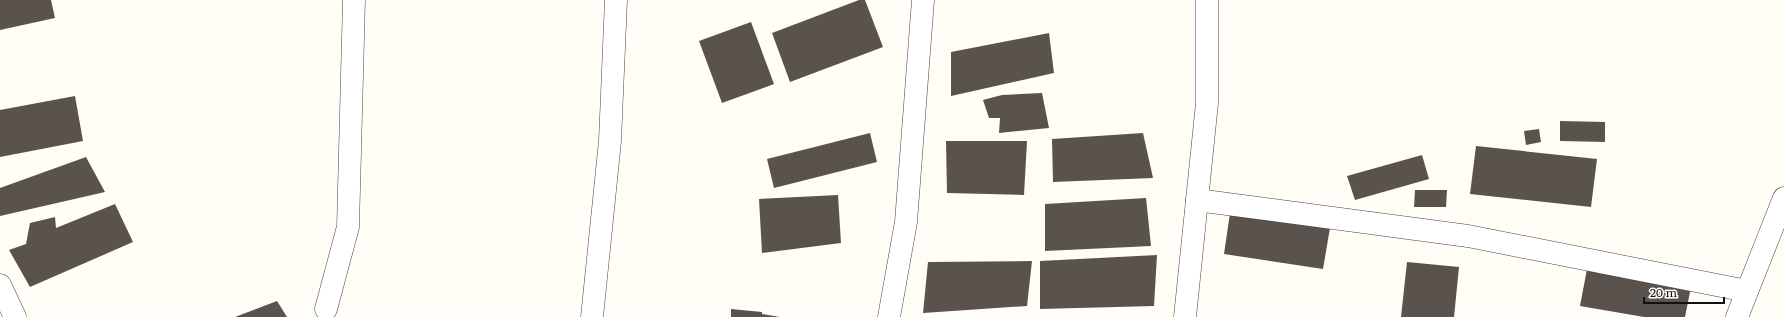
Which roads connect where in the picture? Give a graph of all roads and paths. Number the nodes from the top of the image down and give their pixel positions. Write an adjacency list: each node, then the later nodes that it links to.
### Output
1 (354, 0): 9 (street)
2 (616, 0): 11 (street)
3 (923, 0): 12 (street)
4 (1207, 0): 6 (street)
5 (1784, 198): 8 (street)
6 (1197, 200): 8 (street); 13 (street)
7 (0, 285): 10 (street)
8 (1747, 291): 14 (street)
9 (326, 309)
10 (15, 317)
11 (592, 317)
12 (889, 317)
13 (1185, 317)
14 (1737, 317)

